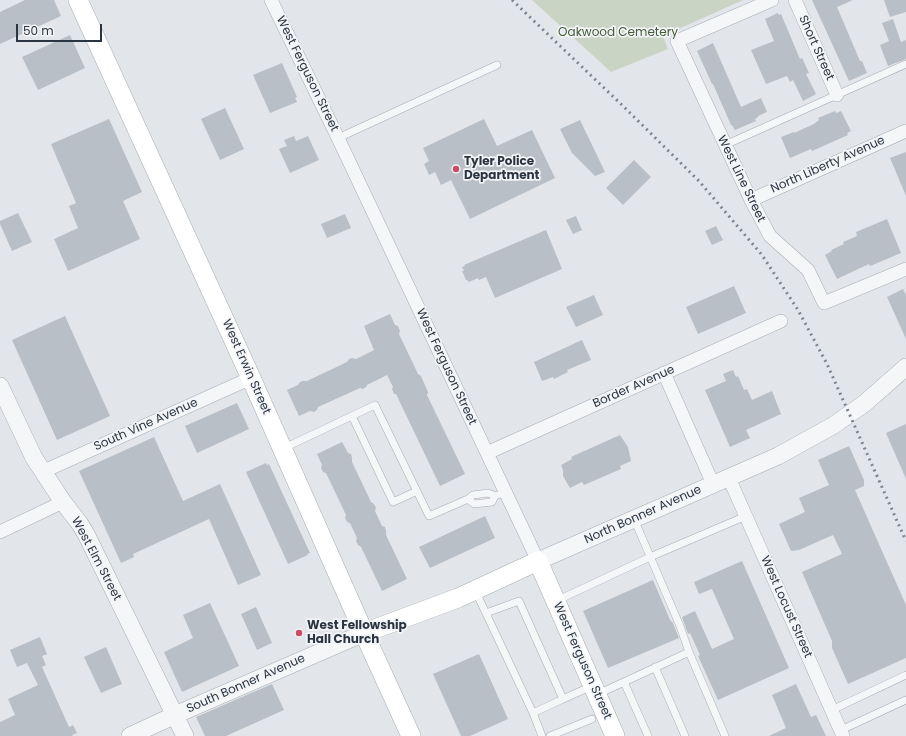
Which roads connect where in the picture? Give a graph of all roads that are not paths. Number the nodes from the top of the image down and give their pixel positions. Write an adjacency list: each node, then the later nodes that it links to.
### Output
1 (78, 0): 16 (main road, West Erwin Street)
2 (271, 0): 9 (street, West Ferguson Street)
3 (772, 0): 10 (street, West Line Street)
4 (795, 0): 7 (street, Short Street)
5 (906, 64): 7 (lane)
6 (497, 65): 9 (lane)
7 (837, 95): 10 (lane)
8 (906, 131): 11 (street, North Liberty Avenue)
9 (338, 138): 20 (street, West Ferguson Street)
10 (725, 145): 11 (street, West Line Street)
11 (751, 200): 12 (street, West Line Street)
12 (906, 269)
13 (782, 321): 15 (street, Border Avenue)
14 (906, 367): 22 (street, North Bonner Avenue)
15 (664, 373): 20 (street, Border Avenue); 23 (street)
16 (251, 378): 19 (main road, West Erwin Street); 21 (street, South Vine Avenue)
17 (0, 386): 21 (street, West Elm Street)
18 (352, 416): 19 (lane); 24 (lane); 24 (lane)
19 (282, 449): 35 (main road, West Erwin Street)
20 (487, 453): 25 (street, West Ferguson Street)
21 (42, 472): 26 (street, West Elm Street)
22 (729, 478): 23 (street, North Bonner Avenue); 27 (street, West Locust Street)
23 (713, 484): 28 (street, North Bonner Avenue)
24 (417, 491): 25 (lane)
25 (500, 494): 31 (street, West Ferguson Street)
26 (63, 502): 29 (street); 45 (street, West Elm Street)
27 (746, 516): 30 (lane); 43 (street, West Locust Street)
28 (634, 519): 30 (lane); 31 (street, North Bonner Avenue)
29 (0, 532)
30 (650, 557): 33 (lane); 36 (lane)
31 (538, 561): 32 (main road, North Bonner Avenue); 33 (main road, West Ferguson Street)
32 (475, 590): 34 (lane); 35 (main road, North Bonner Avenue)
33 (556, 602): 40 (main road, West Ferguson Street)
34 (486, 613): 41 (lane); 44 (lane)
35 (364, 633): 45 (street, South Bonner Avenue); 50 (main road, West Erwin Street)
36 (689, 652): 37 (lane); 56 (lane)
37 (655, 668): 39 (lane); 55 (lane)
38 (906, 675): 43 (lane)
39 (624, 682): 40 (lane); 54 (lane)
40 (595, 690): 41 (lane); 53 (main road, West Ferguson Street)
41 (563, 699): 44 (lane)
42 (906, 700): 47 (lane)
43 (832, 710): 47 (street, West Locust Street)
44 (533, 713): 51 (lane)
45 (175, 715): 48 (street, South Bonner Avenue); 49 (street, West Elm Street)
46 (592, 719): 52 (lane)
47 (842, 733)
48 (130, 736)
49 (185, 736)
50 (411, 736)
51 (542, 736)
52 (550, 736)
53 (614, 736)
54 (648, 736)
55 (685, 736)
56 (725, 736)

